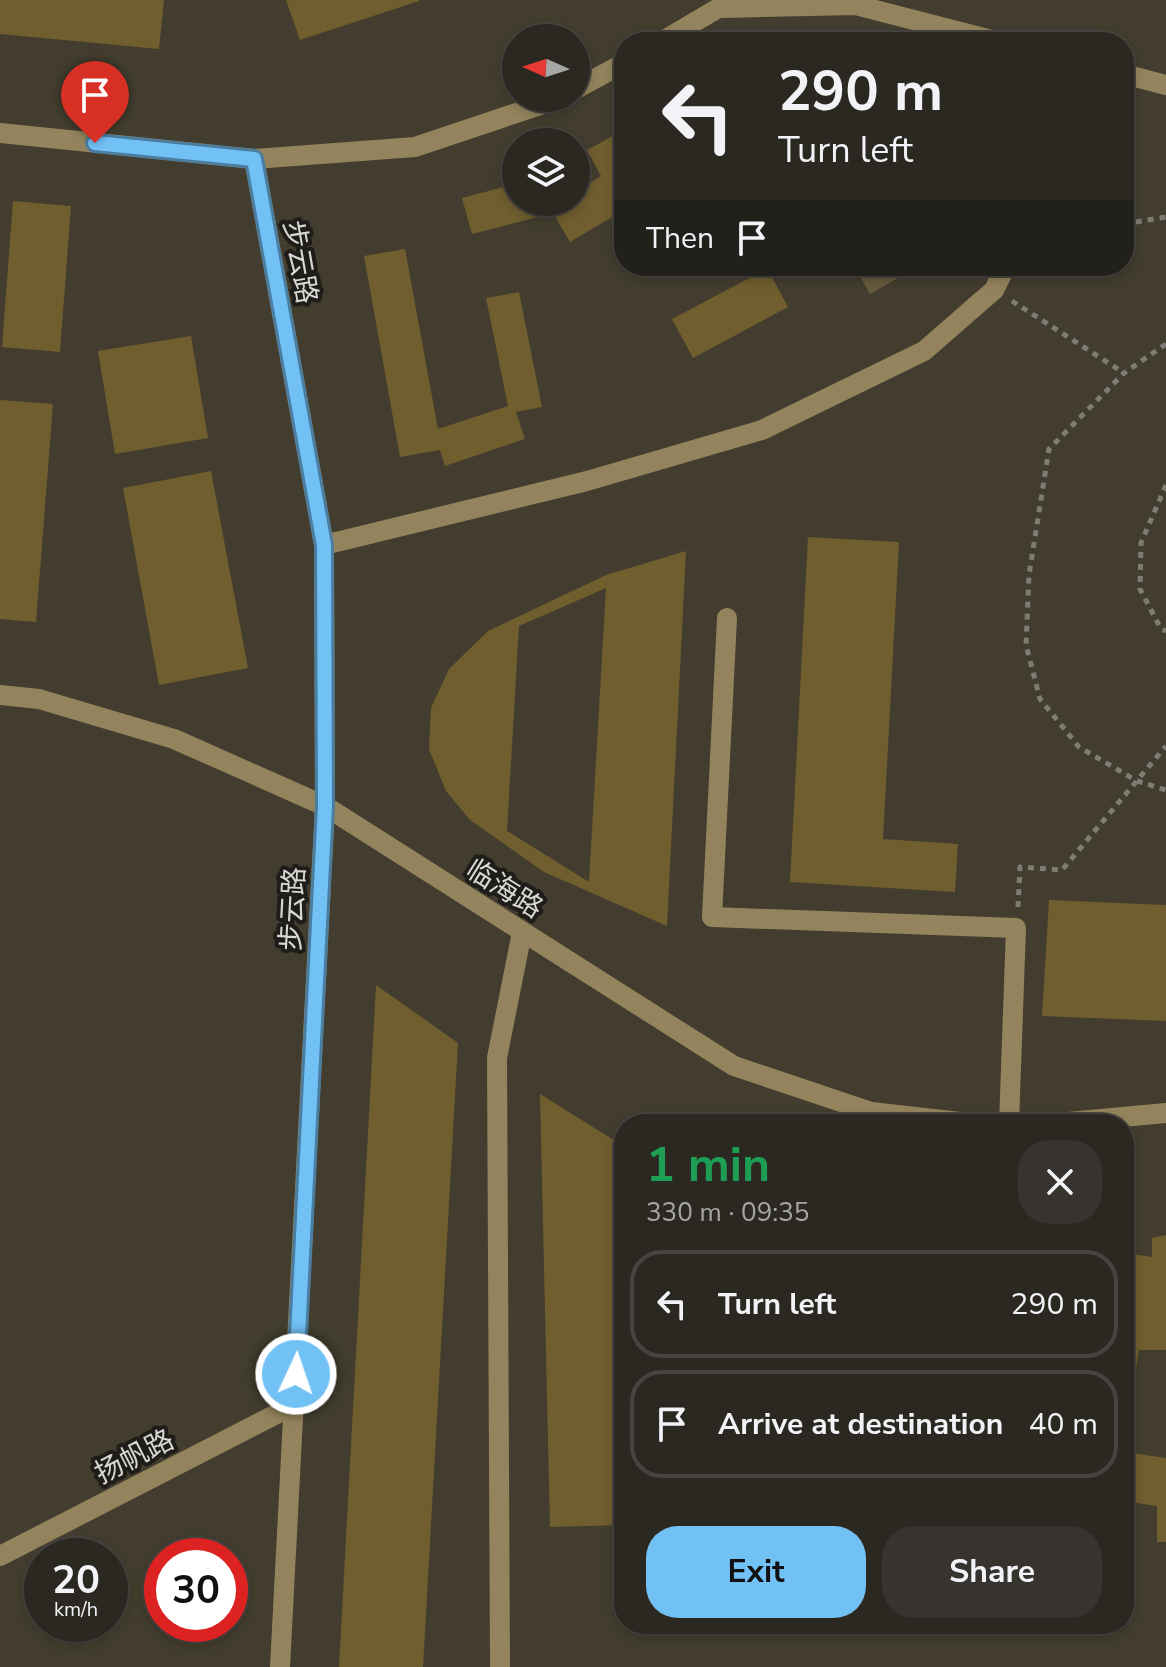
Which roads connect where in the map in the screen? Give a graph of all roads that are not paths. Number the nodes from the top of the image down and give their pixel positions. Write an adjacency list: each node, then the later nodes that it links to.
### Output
1 (727, 4): 2 (street); 3 (street)
2 (678, 32)
3 (960, 32)
4 (614, 68): 6 (street)
5 (1134, 77): 7 (street)
6 (590, 81)
7 (1166, 85)
8 (519, 112): 10 (street)
9 (0, 133): 10 (street)
10 (254, 159): 12 (street, 步云路)
11 (1001, 276): 12 (street)
12 (324, 545): 15 (street, 步云路)
13 (727, 618): 19 (street)
14 (0, 695): 15 (street, 临海路)
15 (325, 806): 16 (street, 临海路); 21 (street, 步云路)
16 (522, 932): 18 (street, 临海路); 24 (street)
17 (1166, 1113): 20 (street)
18 (889, 1114)
19 (1009, 1114)
20 (1134, 1116)
21 (294, 1405): 22 (street, 扬帆路); 23 (street, 步云路)
22 (0, 1556)
23 (280, 1667)
24 (500, 1667)

